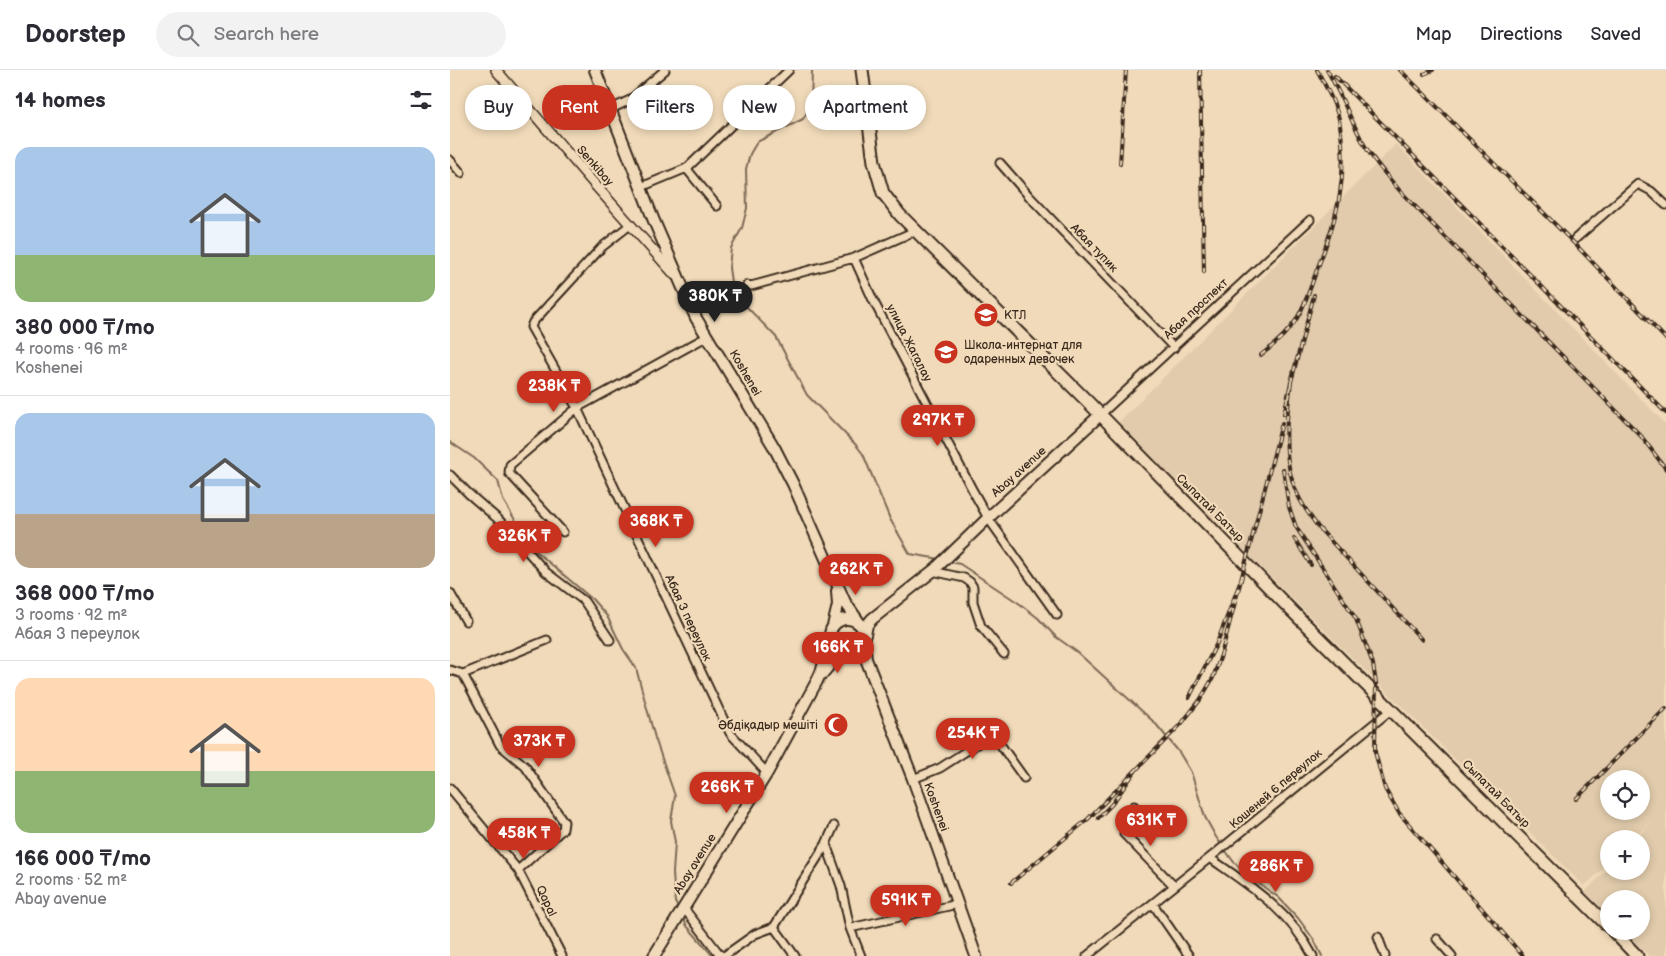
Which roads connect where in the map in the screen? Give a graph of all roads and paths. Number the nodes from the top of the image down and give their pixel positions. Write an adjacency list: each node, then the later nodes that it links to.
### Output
1 (496, 70): 19 (street, Senkibay)
2 (595, 70): 6 (main road, Koshenei)
3 (665, 70): 8 (street)
4 (862, 70): 7 (main road, Сыпатай Батыр)
5 (785, 71): 13 (street)
6 (601, 85)
7 (864, 85)
8 (617, 106)
9 (617, 125): 15 (main road, Koshenei)
10 (870, 130): 20 (main road, Сыпатай Батыр)
11 (450, 160): 14 (street)
12 (1000, 163): 26 (street, Абая тупик)
13 (686, 168): 15 (street); 17 (street)
14 (460, 172)
15 (641, 187): 23 (main road, Koshenei)
16 (1666, 205): 21 (street)
17 (717, 206)
18 (1310, 220): 26 (street, Абая проспект)
19 (630, 225): 23 (street, Senkibay); 27 (street, Абая 3 переулок)
20 (915, 231): 22 (street); 28 (main road, Сыпатай Батыр)
21 (1575, 239)
22 (854, 258): 24 (street); 30 (street, улица Жагалау)
23 (677, 277): 25 (main road, Koshenei)
24 (746, 285)
25 (708, 336): 27 (street); 33 (main road, Koshenei)
26 (1174, 348): 28 (street, Абая проспект)
27 (577, 408): 31 (street); 49 (street, Абая 3 переулок)
28 (1099, 416): 30 (main road, Abay avenue); 48 (main road, Сыпатай Батыр)
29 (450, 475): 41 (street)
30 (988, 518): 32 (main road, Abay avenue); 36 (street, улица Жагалау)
31 (563, 532)
32 (933, 570): 35 (main road); 43 (street)
33 (832, 576): 38 (main road); 39 (main road)
34 (450, 593): 37 (street)
35 (885, 608): 38 (main road); 38 (main road)
36 (1057, 615)
37 (466, 621)
38 (859, 627): 39 (main road); 42 (main road); 44 (main road, Koshenei)
39 (831, 633): 42 (main road); 47 (main road)
40 (547, 640): 46 (street)
41 (610, 640)
42 (850, 653): 44 (main road); 47 (main road)
43 (1004, 654)
44 (870, 668): 51 (main road, Koshenei)
45 (450, 670): 46 (street)
46 (463, 674): 57 (street)
47 (817, 681): 49 (main road, Abay avenue)
48 (1392, 709): 56 (street, Кошеней 6 переулок); 62 (main road, Сыпатай Батыр)
49 (767, 774): 61 (main road, Abay avenue)
50 (1024, 778): 51 (street)
51 (913, 779): 59 (main road, Koshenei)
52 (450, 788): 57 (street, Qapal)
53 (1134, 806): 58 (street)
54 (834, 826): 55 (street)
55 (826, 844): 63 (street); 64 (street)
56 (1210, 858): 58 (street, Кошеней 6 переулок); 77 (street)
57 (518, 870): 68 (street, Qapal)
58 (1174, 886): 60 (street, Кошеней 6 переулок)
59 (958, 904): 64 (street); 74 (main road, Koshenei)
60 (1153, 904): 75 (street, Кошеней 6 переулок); 76 (street)
61 (683, 907): 69 (main road, Abay avenue); 70 (street)
62 (1600, 918)
63 (774, 927): 71 (street); 72 (street)
64 (850, 928): 73 (street)
65 (1378, 937): 78 (street)
66 (1437, 939): 79 (street)
67 (1621, 940): 80 (main road)
68 (562, 956)
69 (654, 956)
70 (720, 956)
71 (724, 956)
72 (795, 956)
73 (861, 956)
74 (976, 956)
75 (1088, 956)
76 (1189, 956)
77 (1313, 956)
78 (1384, 956)
79 (1452, 956)
80 (1636, 956)

